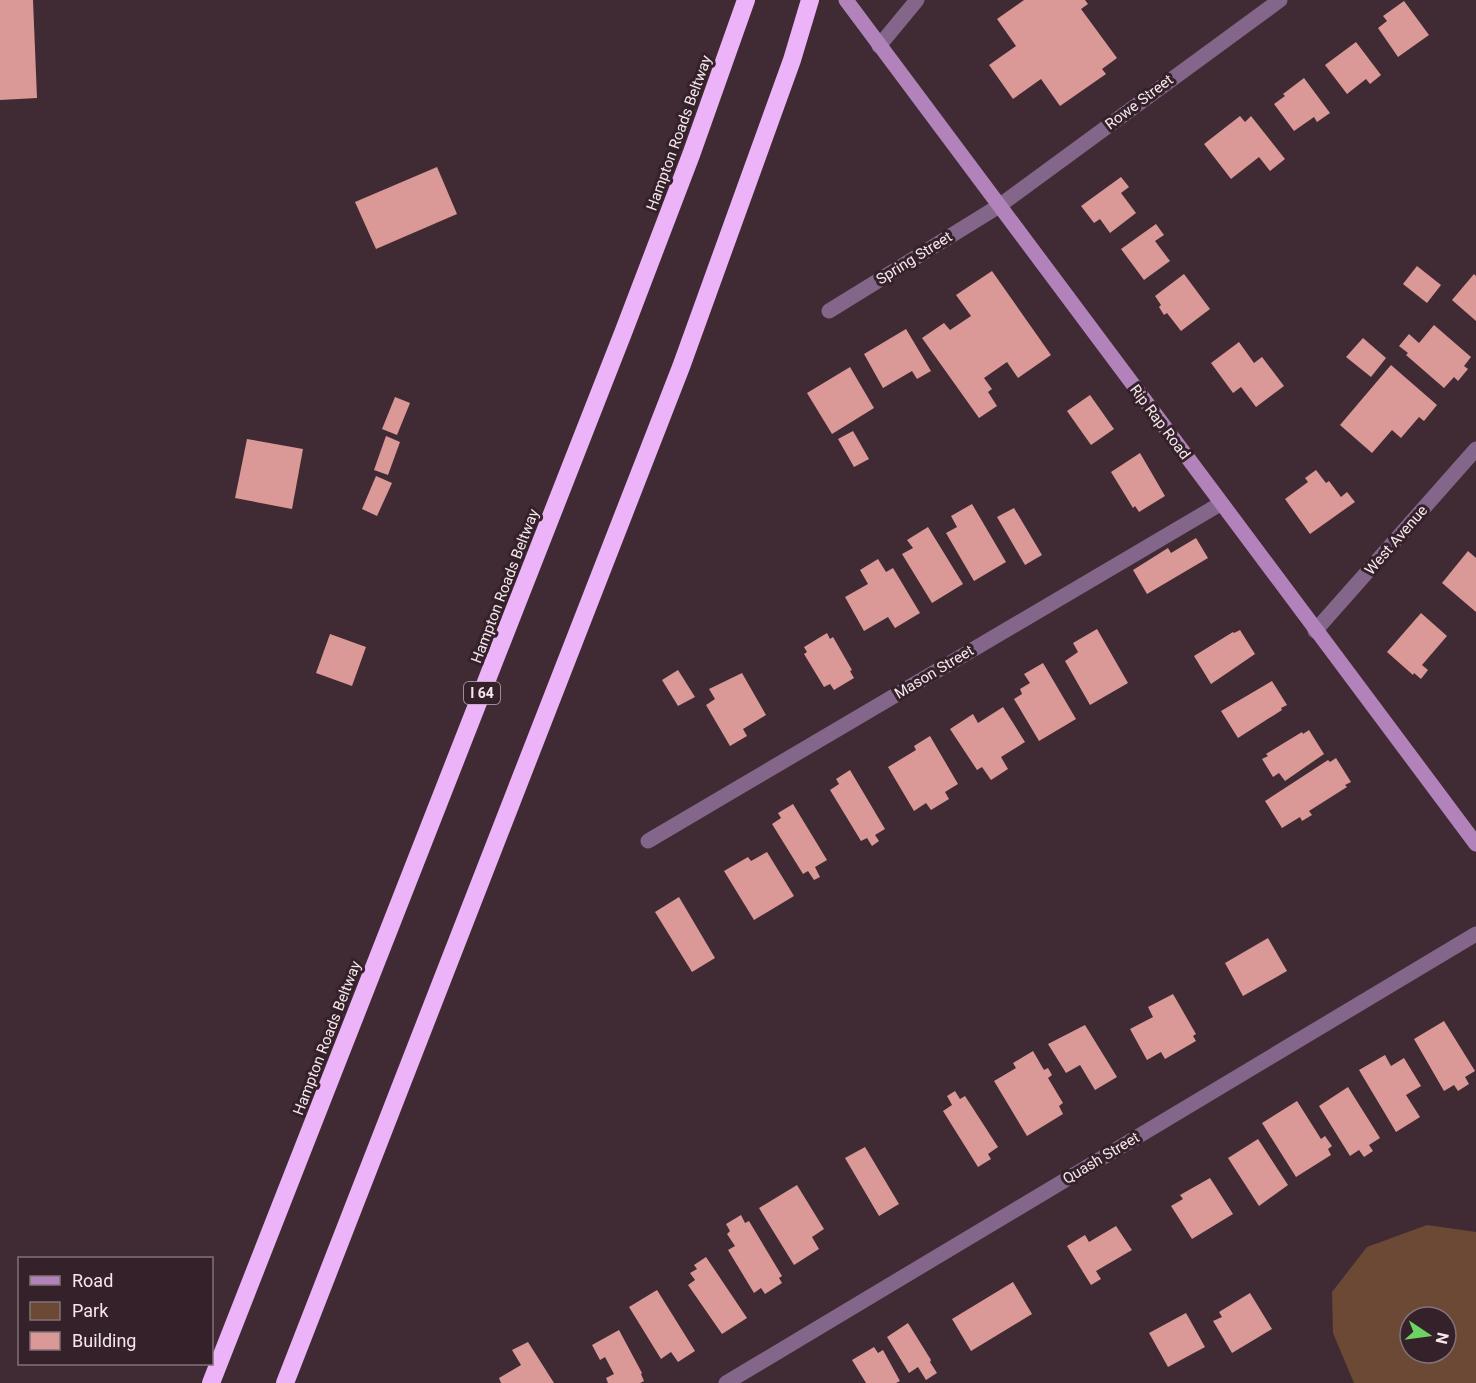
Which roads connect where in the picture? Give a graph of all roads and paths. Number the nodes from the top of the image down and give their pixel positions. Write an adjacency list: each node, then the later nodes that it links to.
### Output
1 (746, 0): 15 (highway, Hampton Roads Beltway / I 64)
2 (810, 0): 16 (highway)
3 (846, 0): 6 (main road, Rip Rap Road)
4 (917, 0): 6 (street)
5 (1280, 0): 7 (street, Rowe Street)
6 (879, 46): 7 (main road, Rip Rap Road)
7 (999, 206): 8 (street, Spring Street); 10 (main road, Rip Rap Road)
8 (829, 311)
9 (1476, 449): 11 (street, West Avenue)
10 (1221, 504): 11 (main road, Rip Rap Road); 12 (street, Mason Street)
11 (1315, 631): 13 (main road, Rip Rap Road)
12 (648, 841)
13 (1476, 844)
14 (1476, 934): 17 (street, Quash Street)
15 (211, 1383)
16 (285, 1383)
17 (726, 1383)

